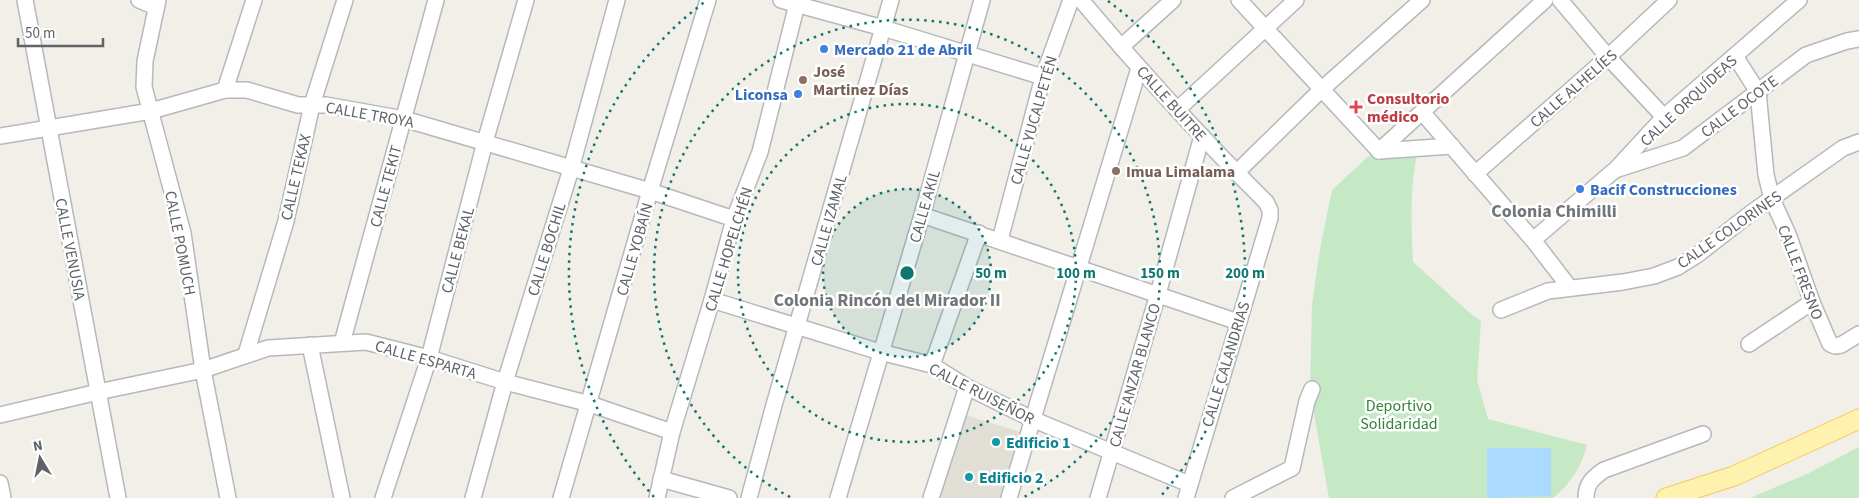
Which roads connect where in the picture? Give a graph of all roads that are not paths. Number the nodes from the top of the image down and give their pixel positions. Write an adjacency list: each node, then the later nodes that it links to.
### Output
1 (25, 0): 42 (street, CALLE VENUSIA)
2 (139, 0): 23 (street, CALLE POMUCH)
3 (254, 0): 34 (street)
4 (345, 0): 36 (street, CALLE TEKAX)
5 (436, 0): 41 (street, CALLE TEKIT)
6 (526, 0): 45 (street, CALLE BEKAL)
7 (617, 0): 49 (street, CALLE BOCHIL)
8 (708, 0): 53 (street, CALLE YOBAÍN)
9 (781, 0): 22 (street)
10 (891, 0): 25 (street, CALLE IZAMAL)
11 (982, 0): 28 (street, CALLE AKIL)
12 (1071, 0): 32 (street, CALLE YUCALPETÉN)
13 (1082, 0): 27 (street, CALLE BUITRE)
14 (1173, 0): 27 (street)
15 (1240, 0): 24 (street)
16 (1296, 0): 24 (street)
17 (1422, 0): 33 (street)
18 (1545, 0): 39 (street)
19 (1560, 0): 30 (street)
20 (1669, 0): 30 (street, CALLE ALHELÍES)
21 (1799, 0): 29 (street, CALLE ORQUÍDEAS)
22 (798, 2): 25 (street); 57 (street, CALLE HOPELCHÉN)
23 (157, 3): 38 (street, CALLE POMUCH)
24 (1266, 27): 33 (street); 37 (street)
25 (883, 28): 28 (street); 68 (street, CALLE IZAMAL)
26 (1859, 39): 35 (street, CALLE OCOTE)
27 (1121, 47): 31 (street, CALLE BUITRE)
28 (967, 54): 32 (street); 56 (street, CALLE AKIL)
29 (1736, 56): 35 (street, CALLE FRESNO); 40 (street, CALLE ORQUÍDEAS)
30 (1608, 57): 40 (street); 52 (street, CALLE ALHELÍES)
31 (1140, 68): 37 (street, CALLE BUITRE); 61 (street)
32 (1043, 77): 59 (street, CALLE YUCALPETÉN)
33 (1322, 89): 48 (street); 51 (street)
34 (225, 90): 36 (street, CALLE TROYA); 38 (street, CALLE TROYA)
35 (1758, 92): 50 (street, CALLE OCOTE); 54 (street, CALLE FRESNO)
36 (312, 105): 41 (street, CALLE TROYA); 74 (street, CALLE TEKAX)
37 (1178, 109): 44 (street, CALLE BUITRE)
38 (151, 112): 42 (street, CALLE TROYA); 77 (street, CALLE POMUCH)
39 (1422, 112): 47 (street); 48 (street)
40 (1664, 117): 50 (street, CALLE ORQUÍDEAS)
41 (404, 118): 45 (street, CALLE TROYA); 70 (street, CALLE TEKIT)
42 (48, 128): 43 (street, CALLE TROYA); 81 (street, CALLE VENUSIA)
43 (0, 136)
44 (1202, 136): 51 (street, CALLE BUITRE); 63 (street, CALLE ANZAR BLANCO)
45 (485, 142): 49 (street, CALLE TROYA); 75 (street, CALLE BEKAL)
46 (1859, 142): 54 (street, CALLE COLORINES)
47 (1452, 146): 48 (street); 52 (street)
48 (1379, 151)
49 (571, 169): 53 (street, CALLE TROYA); 78 (street, CALLE BOCHIL)
50 (1616, 169): 60 (street, CALLE ORQUÍDEAS)
51 (1236, 173): 55 (street, CALLE BUITRE)
52 (1475, 174): 60 (street)
53 (650, 191): 57 (street, CALLE TROYA); 82 (street, CALLE YOBAÍN)
54 (1772, 199): 62 (street, CALLE COLORINES); 65 (street, CALLE FRESNO)
55 (1266, 202): 67 (street, CALLE CALANDRIAS)
56 (922, 215): 58 (street); 73 (street, CALLE AKIL)
57 (734, 218): 64 (street, CALLE HOPELCHÉN)
58 (979, 233): 59 (street); 76 (street)
59 (1000, 240): 61 (street)
60 (1533, 240): 62 (street)
61 (1078, 267): 63 (street); 84 (street)
62 (1570, 288): 66 (street, CALLE COLORINES)
63 (1158, 294): 67 (street); 88 (street, CALLE ANZAR BLANCO)
64 (712, 300): 68 (street, CALLE RUISEÑOR); 86 (street, CALLE HOPELCHÉN)
65 (1812, 302): 69 (street, CALLE FRESNO); 71 (street)
66 (1501, 310)
67 (1238, 322): 91 (street, CALLE CALANDRIAS)
68 (797, 326): 73 (street, CALLE RUISEÑOR); 101 (street, CALLE IZAMAL)
69 (1859, 334)
70 (342, 343): 72 (street, CALLE ESPARTA); 75 (street, CALLE ESPARTA)
71 (1749, 344)
72 (310, 346): 74 (street, CALLE ESPARTA); 95 (street)
73 (880, 352): 76 (street, CALLE RUISEÑOR); 102 (street, CALLE AKIL)
74 (246, 354): 77 (street, CALLE ESPARTA)
75 (429, 358): 78 (street, CALLE ESPARTA); 96 (street, CALLE BEKAL)
76 (932, 365): 79 (street, CALLE RUISEÑOR)
77 (203, 370): 81 (street, CALLE ESPARTA); 94 (street, CALLE POMUCH)
78 (505, 382): 82 (street, CALLE ESPARTA); 97 (street, CALLE BOCHIL)
79 (968, 387): 84 (street, CALLE RUISEÑOR); 103 (street)
80 (1312, 389): 106 (street)
81 (98, 392): 83 (street, CALLE ESPARTA); 93 (street, CALLE VENUSIA)
82 (590, 404): 86 (street, CALLE ESPARTA); 98 (street, CALLE YOBAÍN)
83 (0, 415)
84 (1032, 419): 88 (street, CALLE RUISEÑOR); 104 (street)
85 (1859, 420): 108 (main road)
86 (672, 432): 89 (street, CALLE HOPELCHÉN)
87 (1704, 434): 107 (street)
88 (1112, 452): 91 (street, CALLE RUISEÑOR); 105 (street, CALLE ANZAR BLANCO)
89 (661, 479): 99 (street, CALLE HOPELCHÉN); 100 (street)
90 (0, 483): 92 (street)
91 (1187, 491)
92 (3, 498)
93 (118, 498)
94 (228, 498)
95 (342, 498)
96 (383, 498)
97 (473, 498)
98 (561, 498)
99 (657, 498)
100 (729, 498)
101 (749, 498)
102 (838, 498)
103 (931, 498)
104 (1009, 498)
105 (1098, 498)
106 (1234, 498)
107 (1586, 498)
108 (1666, 498)

